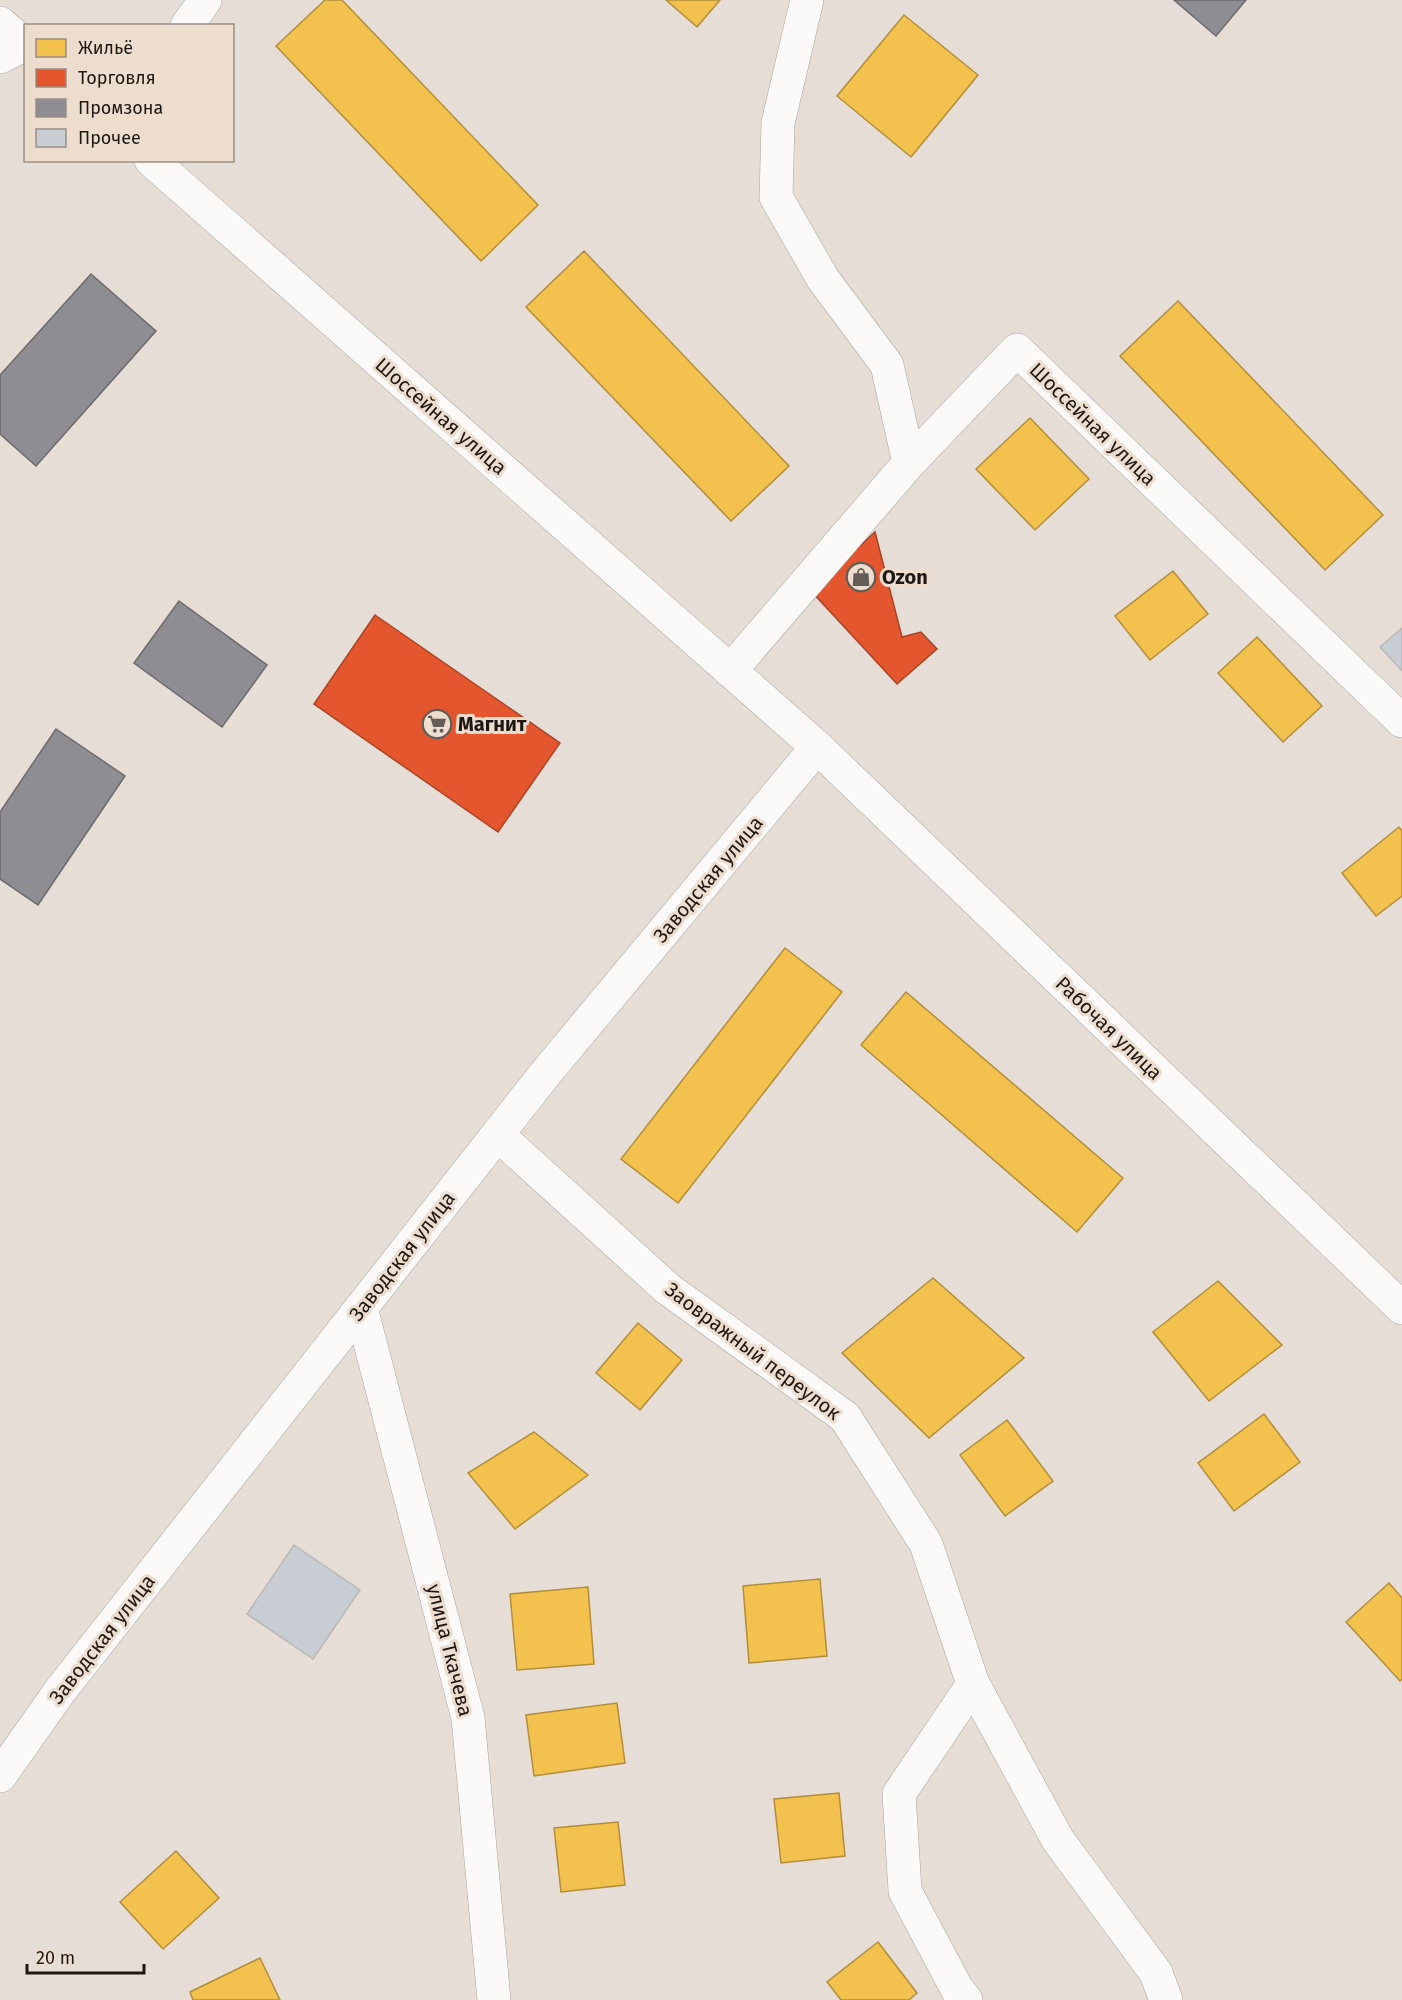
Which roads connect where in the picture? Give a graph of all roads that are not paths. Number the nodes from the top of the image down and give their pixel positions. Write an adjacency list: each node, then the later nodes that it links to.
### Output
1 (206, 0): 4 (street)
2 (807, 0): 7 (street)
3 (0, 22): 5 (street)
4 (188, 24)
5 (17, 49)
6 (153, 162): 8 (street, Шоссейная улица)
7 (909, 463): 8 (street, Шоссейная улица); 9 (street, Шоссейная улица)
8 (730, 671): 10 (street, Шоссейная улица)
9 (1402, 721)
10 (817, 747): 11 (street, Заводская улица); 13 (street, Рабочая улица)
11 (498, 1135): 12 (street, Заводская улица); 14 (street, Заовражный переулок)
12 (361, 1308): 15 (street, Заводская улица); 16 (street, улица Ткачева)
13 (1402, 1308)
14 (973, 1684): 17 (street); 18 (street, Заовражный переулок)
15 (0, 1776)
16 (494, 2000)
17 (966, 2000)
18 (1166, 2000)

